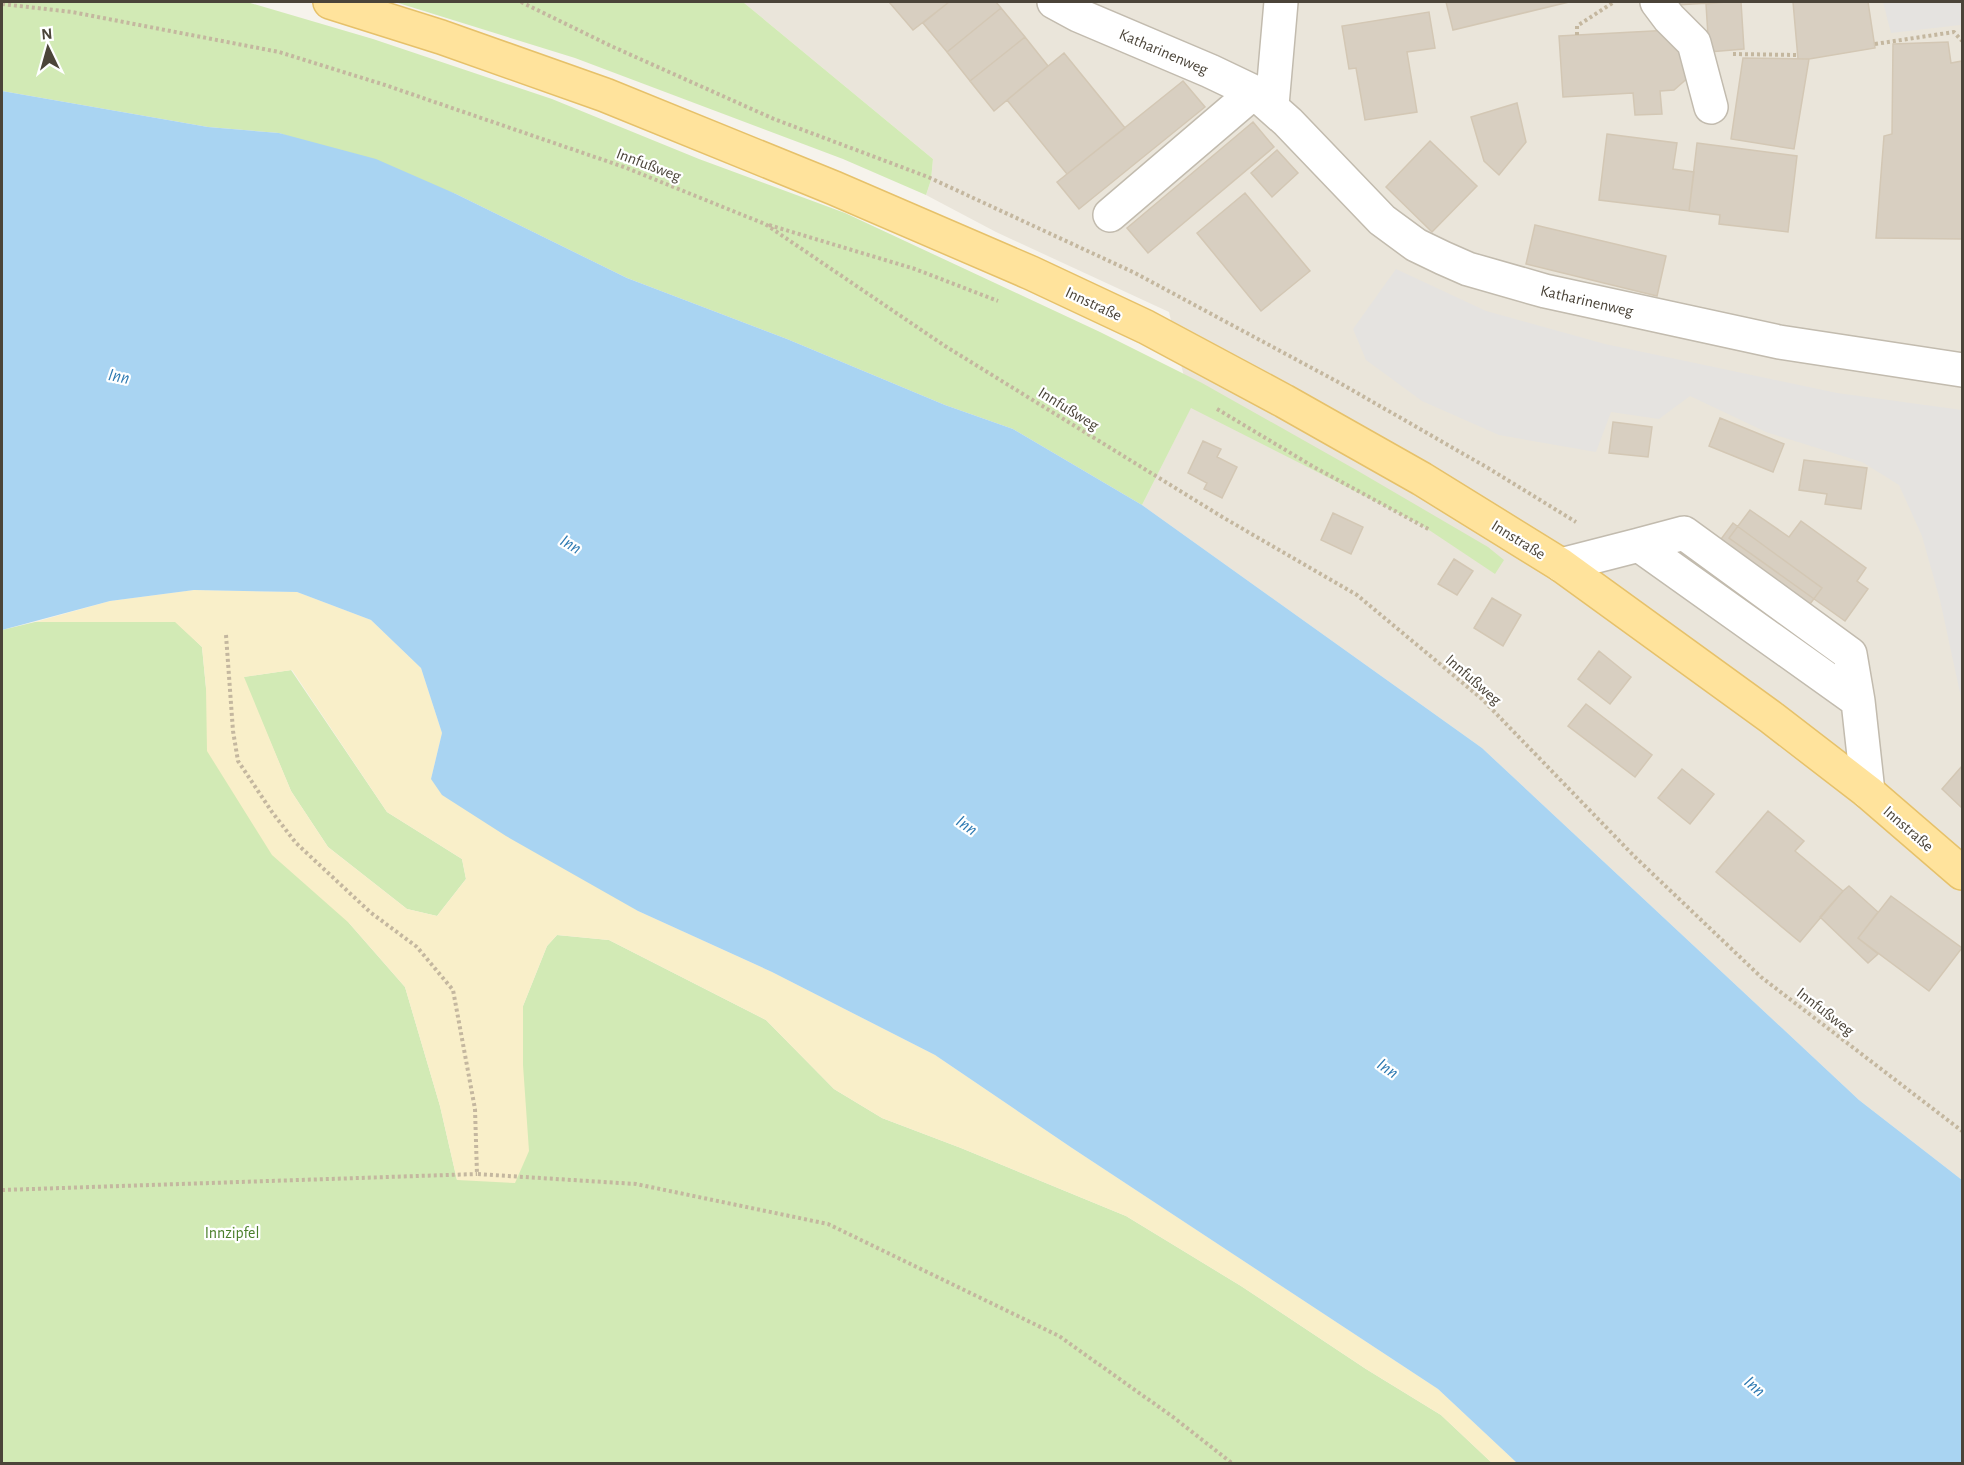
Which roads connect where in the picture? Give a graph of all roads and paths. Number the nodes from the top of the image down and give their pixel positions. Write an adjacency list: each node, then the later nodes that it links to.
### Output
1 (330, 2): 22 (main road, Innstraße)
2 (521, 2): 11 (path)
3 (1054, 2): 14 (street, Katharinenweg)
4 (1281, 2): 14 (street)
5 (1614, 2): 8 (path)
6 (1657, 2): 13 (street)
7 (2, 4): 17 (path, Innfußweg)
8 (1577, 35)
9 (1962, 41): 10 (path)
10 (1875, 44)
11 (611, 46)
12 (1798, 55): 13 (path)
13 (1699, 58): 15 (street)
14 (1263, 99): 16 (street); 19 (street, Katharinenweg)
15 (1710, 107)
16 (1110, 215)
17 (765, 224): 18 (path); 26 (path, Innfußweg)
18 (1004, 304)
19 (1962, 370)
20 (1213, 407): 21 (path)
21 (1433, 532)
22 (1561, 565): 24 (main road, Innstraße); 24 (street)
23 (226, 635): 27 (path)
24 (1868, 792): 25 (main road, Innstraße)
25 (1962, 873)
26 (1962, 1131)
27 (477, 1174): 28 (path); 29 (path)
28 (2, 1190)
29 (1233, 1464)

